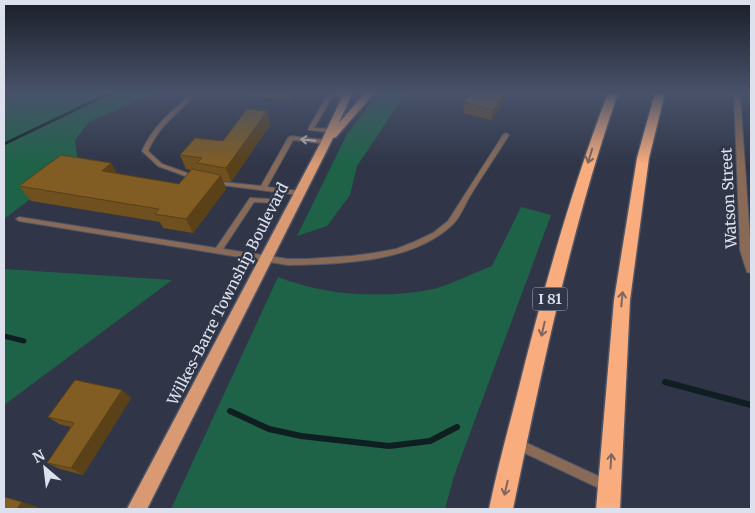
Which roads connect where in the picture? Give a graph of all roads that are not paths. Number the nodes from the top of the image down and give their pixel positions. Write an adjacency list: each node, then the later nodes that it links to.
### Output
1 (168, 117): 10 (lane)
2 (318, 117): 8 (lane)
3 (338, 117): 8 (main road, Wilkes-Barre Township Boulevard)
4 (347, 117): 8 (main road)
5 (603, 117): 19 (highway, I 81, one-way to 19)
6 (654, 117): 20 (highway, one-way to 6)
7 (738, 117): 18 (street, Watson Street)
8 (331, 134): 12 (lane, one-way to 12); 14 (main road, Wilkes-Barre Township Boulevard)
9 (506, 135): 17 (lane)
10 (199, 180)
11 (208, 181): 12 (lane)
12 (263, 189): 13 (lane)
13 (279, 190): 14 (lane); 16 (lane)
14 (299, 193): 17 (main road, Wilkes-Barre Township Boulevard)
15 (19, 219): 16 (lane)
16 (218, 250): 17 (lane)
17 (266, 258): 21 (main road, Wilkes-Barre Township Boulevard)
18 (751, 269)
19 (516, 443): 20 (lane); 22 (highway, I 81, one-way to 22)
20 (609, 488): 23 (highway)
21 (137, 509)
22 (501, 509)
23 (608, 509)

